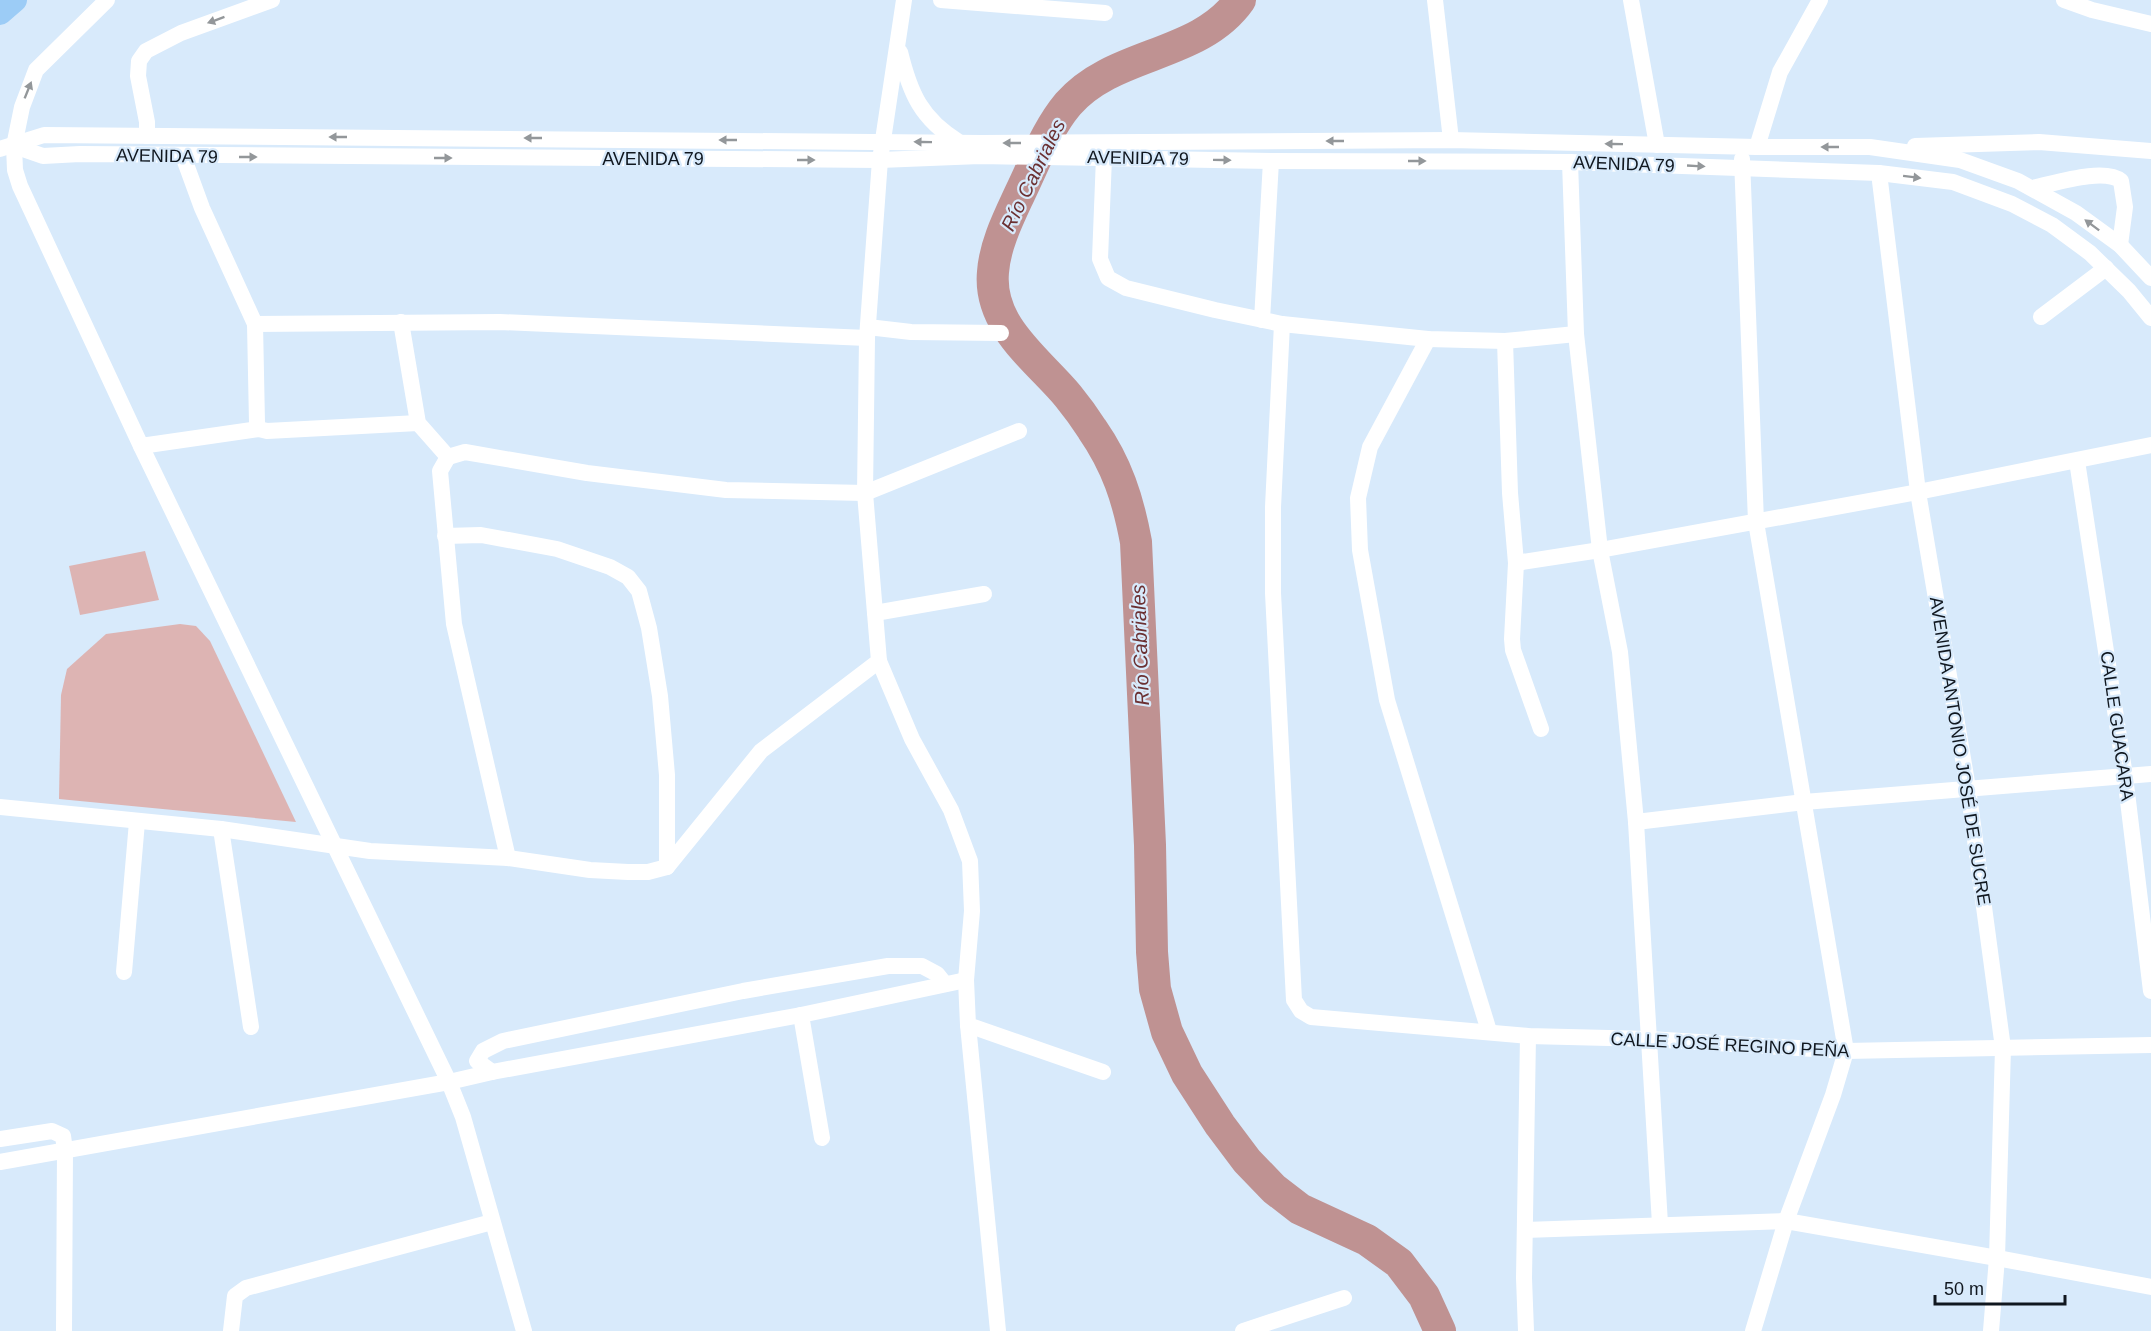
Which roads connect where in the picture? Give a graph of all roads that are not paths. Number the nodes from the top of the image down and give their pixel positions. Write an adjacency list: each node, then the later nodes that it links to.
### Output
1 (15, 0): 11 (highway)
2 (107, 0): 21 (street, one-way to 2)
3 (272, 0): 14 (street, one-way to 14)
4 (904, 0): 13 (street)
5 (941, 0): 10 (street)
6 (1435, 0): 15 (street)
7 (1631, 0): 18 (street)
8 (1820, 0): 19 (street)
9 (2064, 0): 12 (street)
10 (1105, 13)
11 (0, 14)
12 (2151, 24)
13 (897, 44): 16 (street); 17 (street)
14 (147, 136): 16 (street, AVENIDA 79, one-way to 14); 21 (street, AVENIDA 79)
15 (1451, 140): 18 (street, one-way to 15); 24 (street, one-way to 24)
16 (883, 141): 17 (street, AVENIDA 79, one-way to 16); 28 (street)
17 (960, 142): 23 (street, AVENIDA 79)
18 (1657, 145): 19 (street)
19 (1749, 147): 20 (street, one-way to 19); 31 (street)
20 (1870, 147): 22 (street); 34 (street)
21 (7, 148): 26 (street, AVENIDA 79); 53 (street)
22 (2109, 148): 25 (street); 33 (street)
23 (981, 150): 24 (street, AVENIDA 79); 28 (street, AVENIDA 79)
24 (1082, 150): 27 (street, AVENIDA 79)
25 (2151, 151)
26 (183, 156): 28 (street, AVENIDA 79, one-way to 28); 42 (street)
27 (1104, 157): 29 (street, AVENIDA 79, one-way to 29); 40 (street)
28 (880, 160): 44 (street)
29 (1271, 161): 30 (street, AVENIDA 79, one-way to 30); 40 (street)
30 (1570, 162): 31 (street, AVENIDA 79, one-way to 31); 46 (street)
31 (1742, 169): 32 (street, AVENIDA 79); 58 (street)
32 (1879, 173): 36 (street, AVENIDA 79, one-way to 36); 56 (street, AVENIDA ANTONIO JOSÉ DE SUCRE)
33 (2121, 180): 34 (street); 35 (street)
34 (2032, 188): 35 (street, one-way to 34)
35 (2120, 245): 37 (street)
36 (2106, 268): 38 (street); 39 (street, AVENIDA 79)
37 (2151, 278)
38 (2041, 317)
39 (2151, 318)
40 (1262, 320): 43 (street)
41 (401, 322): 42 (street); 44 (street); 49 (street)
42 (255, 324): 50 (street)
43 (1282, 324): 47 (street); 84 (street, CALLE JOSÉ REGINO PEÑA)
44 (867, 333): 45 (street); 57 (street)
45 (1001, 333)
46 (1576, 334): 48 (street); 60 (street)
47 (1428, 339): 48 (street); 84 (street)
48 (1505, 341): 61 (street)
49 (418, 423): 50 (street); 54 (street)
50 (259, 429): 53 (street)
51 (1019, 431): 57 (street)
52 (2151, 445): 55 (street)
53 (141, 446): 74 (street)
54 (448, 457): 57 (street); 59 (street)
55 (2077, 461): 56 (street); 67 (street, CALLE GUACARA)
56 (1918, 492): 58 (street); 68 (street, AVENIDA ANTONIO JOSÉ DE SUCRE)
57 (865, 493): 63 (street)
58 (1756, 522): 60 (street); 69 (street)
59 (446, 536): 75 (street); 76 (street)
60 (1600, 550): 61 (street); 72 (street)
61 (1516, 563): 65 (street)
62 (984, 594): 63 (street)
63 (875, 613): 64 (street)
64 (879, 661): 76 (street); 78 (street)
65 (1541, 729)
66 (2151, 774): 67 (street)
67 (2124, 776): 68 (street); 80 (street, CALLE GUACARA)
68 (1968, 788): 69 (street); 88 (street, AVENIDA ANTONIO JOSÉ DE SUCRE)
69 (1804, 802): 72 (street); 89 (street)
70 (0, 807): 71 (street)
71 (137, 822): 73 (street); 77 (street)
72 (1636, 822): 86 (street)
73 (221, 829): 74 (street); 83 (street)
74 (333, 846): 75 (street); 92 (street)
75 (508, 858): 76 (street)
76 (668, 867)
77 (124, 972)
78 (966, 980): 79 (street); 82 (street)
79 (945, 984): 81 (street); 90 (street)
80 (2151, 991)
81 (801, 1015): 90 (street); 93 (street)
82 (968, 1024): 91 (street); 107 (street)
83 (251, 1027)
84 (1489, 1031): 85 (street, CALLE JOSÉ REGINO PEÑA)
85 (1528, 1036): 86 (street, CALLE JOSÉ REGINO PEÑA); 100 (street)
86 (1649, 1039): 89 (street, CALLE JOSÉ REGINO PEÑA); 99 (street)
87 (2151, 1045): 88 (street, CALLE JOSÉ REGINO PEÑA)
88 (2003, 1048): 89 (street, CALLE JOSÉ REGINO PEÑA); 101 (street, AVENIDA ANTONIO JOSÉ DE SUCRE)
89 (1846, 1051): 97 (street)
90 (492, 1072): 92 (street)
91 (1103, 1072)
92 (449, 1082): 95 (street); 98 (street)
93 (822, 1138)
94 (0, 1139): 95 (street)
95 (65, 1150): 96 (street); 104 (street)
96 (0, 1162)
97 (1786, 1221): 99 (street); 101 (street); 110 (street)
98 (492, 1222): 105 (street); 106 (street)
99 (1660, 1224): 100 (street)
100 (1525, 1230): 109 (street)
101 (1997, 1258): 102 (street); 111 (street, AVENIDA ANTONIO JOSÉ DE SUCRE)
102 (2151, 1287)
103 (1344, 1298): 108 (street)
104 (64, 1331)
105 (231, 1331)
106 (524, 1331)
107 (998, 1331)
108 (1243, 1331)
109 (1526, 1331)
110 (1753, 1331)
111 (1991, 1331)

